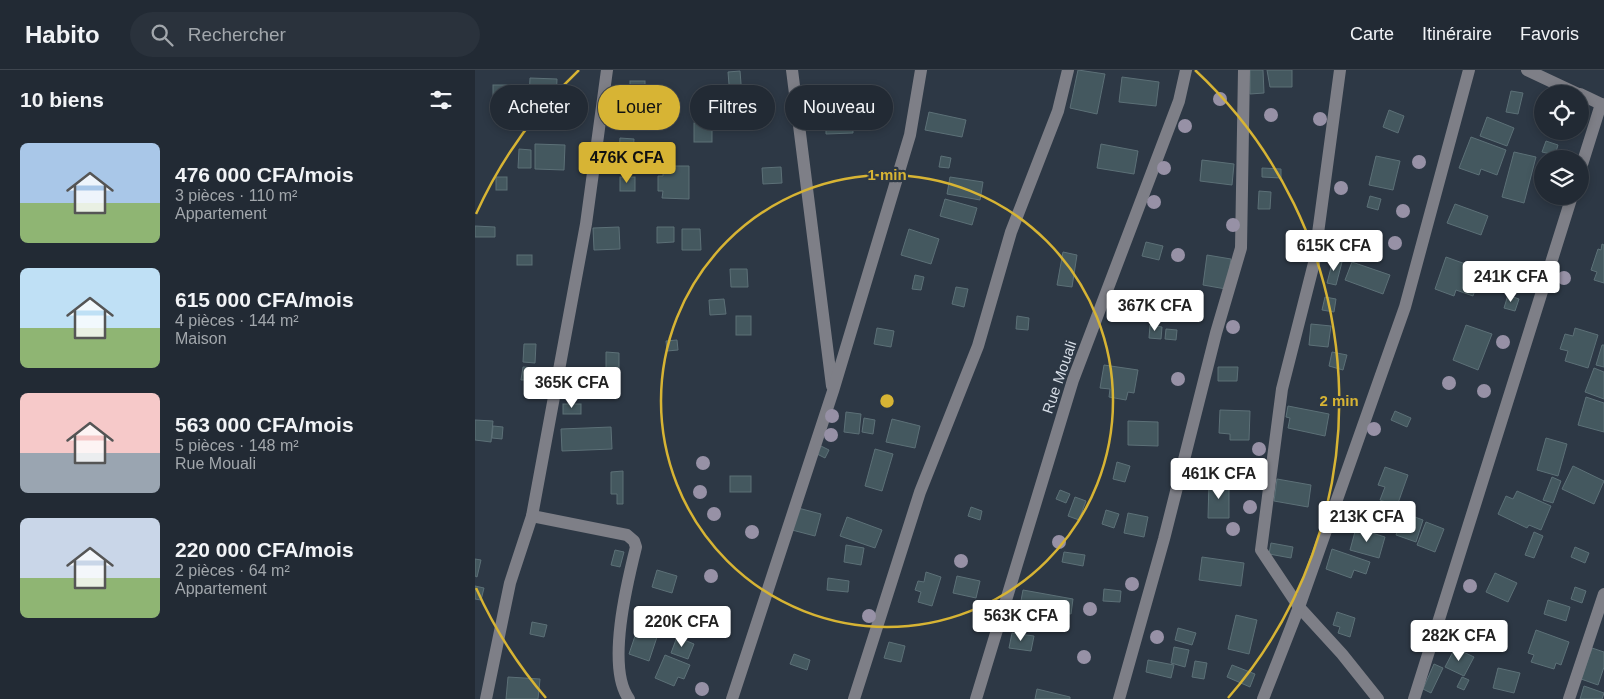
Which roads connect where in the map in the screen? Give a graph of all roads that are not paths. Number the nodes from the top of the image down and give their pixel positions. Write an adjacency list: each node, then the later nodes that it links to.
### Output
1 (607, 70): 16 (street)
2 (792, 70): 15 (street)
3 (921, 70): 15 (street)
4 (1068, 70): 22 (street)
5 (1186, 70): 23 (street, Rue Mouali)
6 (1244, 70): 24 (street)
7 (1340, 70): 18 (street)
8 (1469, 70): 18 (street)
9 (1527, 70): 10 (street)
10 (1560, 85)
11 (1589, 99): 12 (street)
12 (1602, 106): 13 (street)
13 (1587, 150)
14 (1569, 205): 27 (street)
15 (833, 391): 21 (street)
16 (532, 516): 19 (street); 20 (street)
17 (1604, 594): 28 (street)
18 (1299, 607): 25 (street); 26 (street)
19 (486, 699)
20 (629, 699)
21 (732, 699)
22 (854, 699)
23 (977, 699)
24 (1119, 699)
25 (1263, 699)
26 (1377, 699)
27 (1414, 699)
28 (1569, 699)

